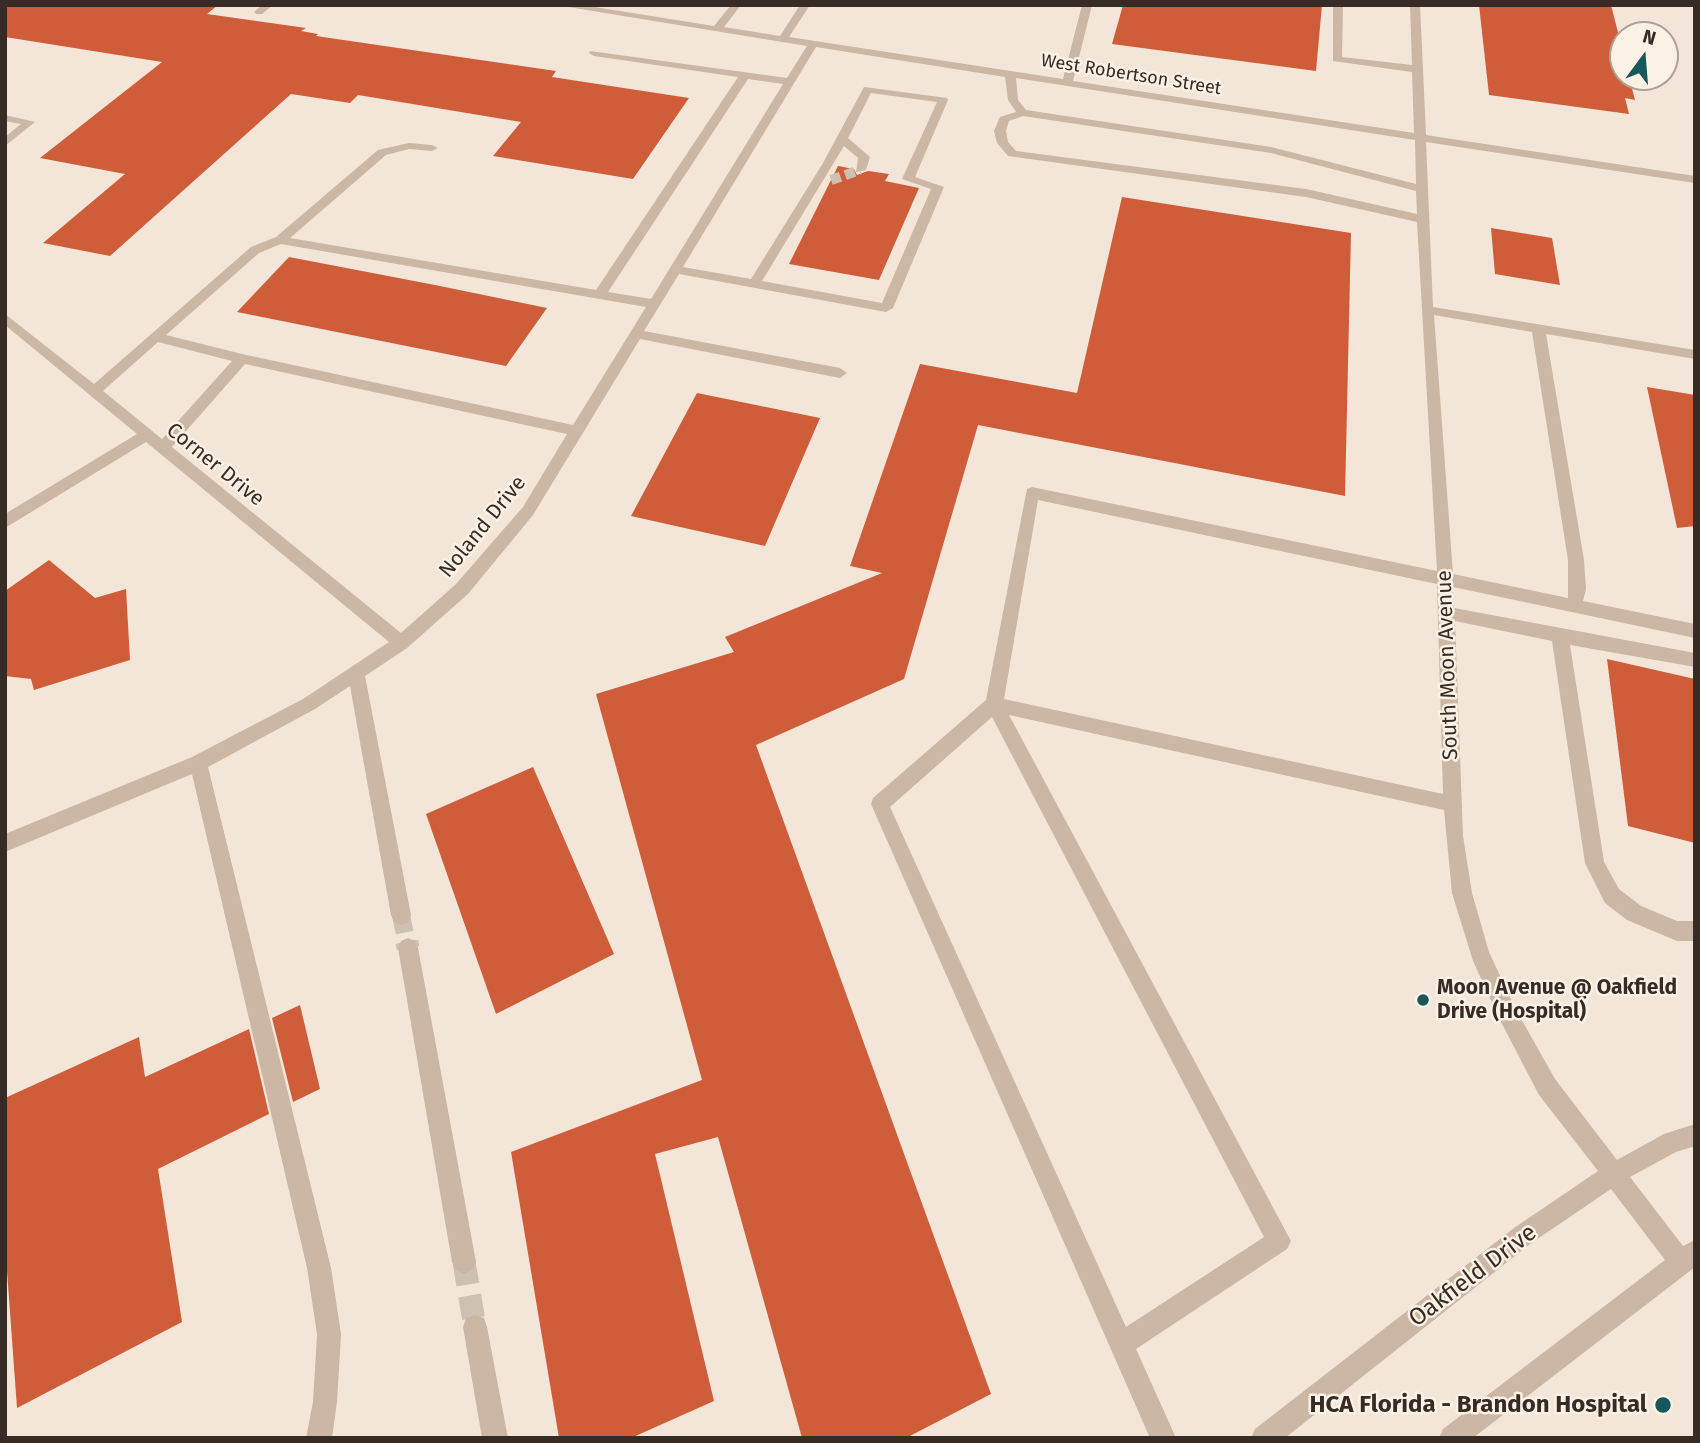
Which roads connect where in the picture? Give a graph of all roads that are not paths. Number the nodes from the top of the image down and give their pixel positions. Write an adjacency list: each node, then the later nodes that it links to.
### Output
1 (268, 5): 9 (street)
2 (561, 5): 10 (street, West Robertson Street)
3 (644, 5): 10 (street)
4 (736, 5): 11 (street)
5 (805, 5): 12 (street)
6 (1087, 5): 19 (street)
7 (1338, 5): 15 (street)
8 (1415, 5): 15 (street, South Moon Avenue)
9 (259, 12)
10 (635, 16): 11 (street, West Robertson Street)
11 (717, 29): 12 (street, West Robertson Street)
12 (783, 39): 13 (street, West Robertson Street)
13 (813, 44): 17 (street, West Robertson Street); 18 (street, Noland Drive)
14 (594, 53): 16 (street)
15 (1417, 69): 22 (street, South Moon Avenue)
16 (746, 75): 18 (street); 35 (street)
17 (1010, 75): 19 (street, West Robertson Street); 20 (street)
18 (790, 82): 33 (street, Noland Drive)
19 (1067, 83): 22 (street, West Robertson Street)
20 (1022, 113): 30 (street); 31 (street)
21 (5, 118): 24 (street)
22 (1421, 136): 28 (street, West Robertson Street); 30 (street, South Moon Avenue)
23 (842, 139): 26 (street); 29 (street); 34 (street)
24 (5, 143)
25 (432, 148): 32 (street)
26 (860, 170)
27 (831, 180): 29 (street)
28 (1695, 180)
29 (816, 185): 34 (street)
30 (1422, 189): 31 (street, South Moon Avenue)
31 (1422, 219): 37 (street, South Moon Avenue)
32 (280, 240): 35 (street); 41 (street)
33 (675, 269): 34 (street); 36 (street, Noland Drive)
34 (754, 284)
35 (600, 294): 36 (street)
36 (654, 303): 40 (street, Noland Drive)
37 (1427, 310): 39 (street); 50 (street, South Moon Avenue)
38 (5, 318): 45 (street, Corner Drive)
39 (1538, 330): 42 (street); 51 (street)
40 (636, 334): 44 (street); 46 (street, Noland Drive)
41 (155, 337): 43 (street); 45 (street)
42 (1695, 355)
43 (242, 359): 46 (street); 48 (street)
44 (840, 373)
45 (93, 391): 47 (street, Corner Drive)
46 (576, 432): 55 (street, Noland Drive)
47 (145, 435): 48 (street, Corner Drive); 49 (street)
48 (162, 449): 55 (street, Corner Drive)
49 (5, 523)
50 (1445, 577): 51 (street); 52 (street, South Moon Avenue); 58 (street)
51 (1574, 606): 53 (street)
52 (1446, 613): 54 (street); 60 (street, South Moon Avenue)
53 (1695, 631)
54 (1560, 636): 56 (street); 63 (street)
55 (401, 643): 57 (street, Noland Drive)
56 (1695, 660)
57 (356, 673): 59 (street, Noland Drive); 62 (street)
58 (994, 704): 60 (street); 70 (street); 70 (street)
59 (198, 763): 61 (street, Noland Drive); 71 (street)
60 (1453, 804): 66 (street, South Moon Avenue)
61 (5, 843)
62 (401, 915)
63 (1695, 932)
64 (408, 948): 68 (street)
65 (1695, 1135): 66 (street, Oakfield Drive)
66 (1612, 1175): 67 (street, South Moon Avenue); 74 (street, Oakfield Drive)
67 (1688, 1257): 75 (street)
68 (464, 1262)
69 (475, 1326): 72 (street)
70 (1121, 1344): 73 (street)
71 (318, 1438)
72 (495, 1438)
73 (1163, 1438)
74 (1264, 1438)
75 (1452, 1438)

